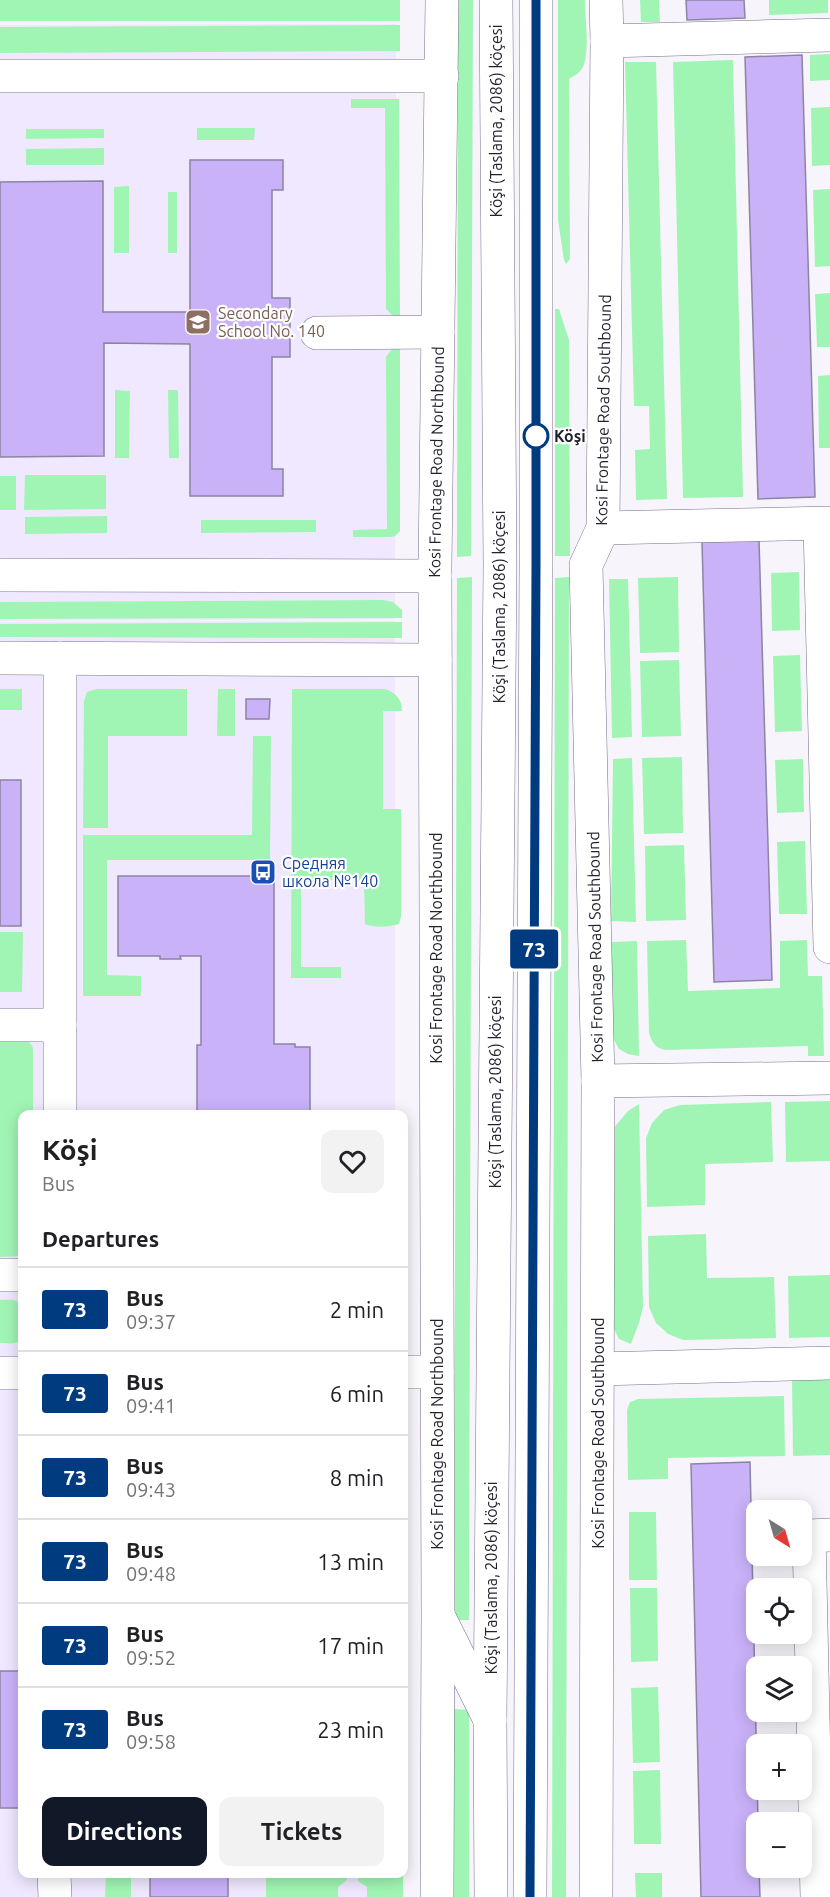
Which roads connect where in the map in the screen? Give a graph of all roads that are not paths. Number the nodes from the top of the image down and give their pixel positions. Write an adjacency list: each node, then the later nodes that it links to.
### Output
1 (442, 0): 8 (street, Kosi Frontage Road Northbound)
2 (496, 0): 35 (street, Köşi (Taslama, 2086) köçesi)
3 (536, 0): 40 (street)
4 (606, 0): 6 (street, Kosi Frontage Road Southbound)
5 (830, 35): 6 (street)
6 (607, 41): 12 (street, Kosi Frontage Road Southbound)
7 (0, 76): 8 (street)
8 (442, 76): 9 (street, Kosi Frontage Road Northbound)
9 (438, 332): 10 (street); 14 (street, Kosi Frontage Road Northbound)
10 (317, 333)
11 (825, 524): 12 (street); 18 (street)
12 (603, 528): 23 (street, Kosi Frontage Road Southbound)
13 (0, 575): 14 (street)
14 (435, 576): 17 (street, Kosi Frontage Road Northbound)
15 (0, 658): 16 (street)
16 (60, 658): 17 (street); 21 (street)
17 (435, 660): 30 (street, Kosi Frontage Road Northbound)
18 (829, 859): 19 (street)
19 (830, 947)
20 (0, 1025): 21 (street)
21 (60, 1025): 24 (street)
22 (830, 1078): 23 (street)
23 (598, 1081): 28 (street, Kosi Frontage Road Southbound)
24 (60, 1110)
25 (0, 1275): 26 (street)
26 (18, 1275)
27 (830, 1363): 28 (street)
28 (598, 1369): 41 (street, Kosi Frontage Road Southbound)
29 (408, 1372): 30 (street)
30 (437, 1372): 34 (street, Kosi Frontage Road Northbound)
31 (0, 1373): 32 (street)
32 (18, 1373)
33 (830, 1535): 42 (street)
34 (438, 1614): 35 (street); 38 (street, Kosi Frontage Road Northbound)
35 (490, 1720): 39 (street, Köşi (Taslama, 2086) köçesi)
36 (54, 1878): 37 (street)
37 (55, 1897)
38 (437, 1897)
39 (491, 1897)
40 (530, 1897)
41 (596, 1897)
42 (817, 1897)

